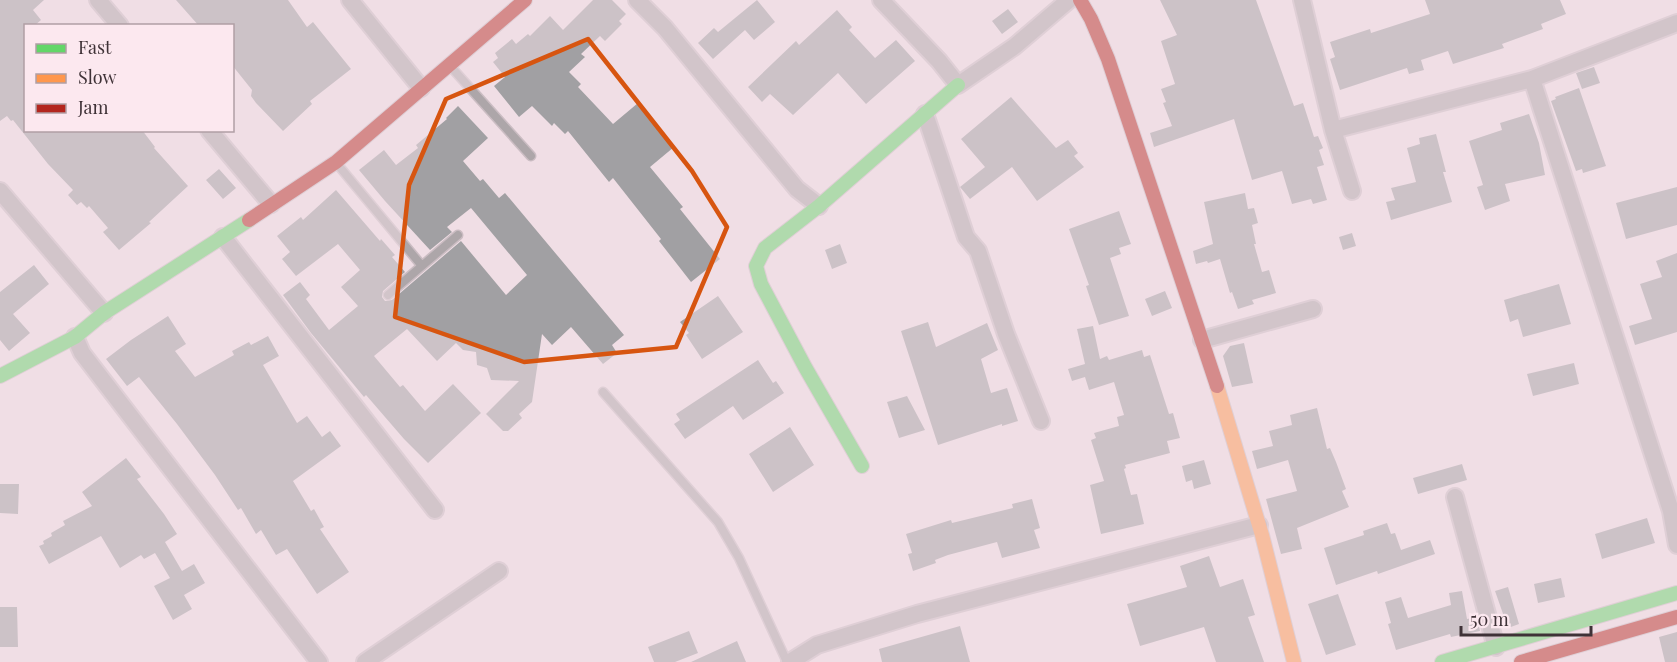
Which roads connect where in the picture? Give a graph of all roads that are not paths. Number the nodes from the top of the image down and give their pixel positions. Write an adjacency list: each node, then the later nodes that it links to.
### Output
1 (98, 0): 10 (street)
2 (350, 0): 14 (street)
3 (525, 0): 11 (street)
4 (637, 0): 23 (street)
5 (882, 0): 13 (street)
6 (1069, 0): 13 (street)
7 (1080, 0): 31 (street)
8 (1302, 0): 16 (street)
9 (1677, 23): 12 (street)
10 (118, 24)
11 (449, 64): 14 (street); 18 (lane)
12 (1532, 79): 16 (street); 39 (street)
13 (958, 85): 15 (street)
14 (421, 88): 19 (street)
15 (925, 114): 23 (street); 34 (street)
16 (1333, 130): 21 (street)
17 (211, 132): 22 (street)
18 (531, 156)
19 (336, 162): 22 (street); 26 (lane)
20 (0, 191): 29 (street)
21 (1352, 191)
22 (271, 204): 25 (street)
23 (819, 206): 35 (street)
24 (458, 235): 26 (lane)
25 (223, 237): 29 (street); 37 (street)
26 (422, 266): 27 (lane)
27 (388, 295)
28 (1313, 309): 31 (street)
29 (104, 313): 30 (street)
30 (75, 337): 32 (street); 44 (street)
31 (1203, 340): 38 (street)
32 (0, 376)
33 (603, 392): 46 (lane)
34 (1041, 421)
35 (862, 466)
36 (1455, 497): 43 (street)
37 (435, 510)
38 (1259, 525): 46 (street); 47 (street)
39 (1677, 545)
40 (499, 571): 45 (street)
41 (1677, 593): 43 (street)
42 (1677, 617): 49 (street)
43 (1496, 647): 48 (street)
44 (319, 662)
45 (365, 662)
46 (789, 662)
47 (1294, 662)
48 (1442, 662)
49 (1521, 662)

